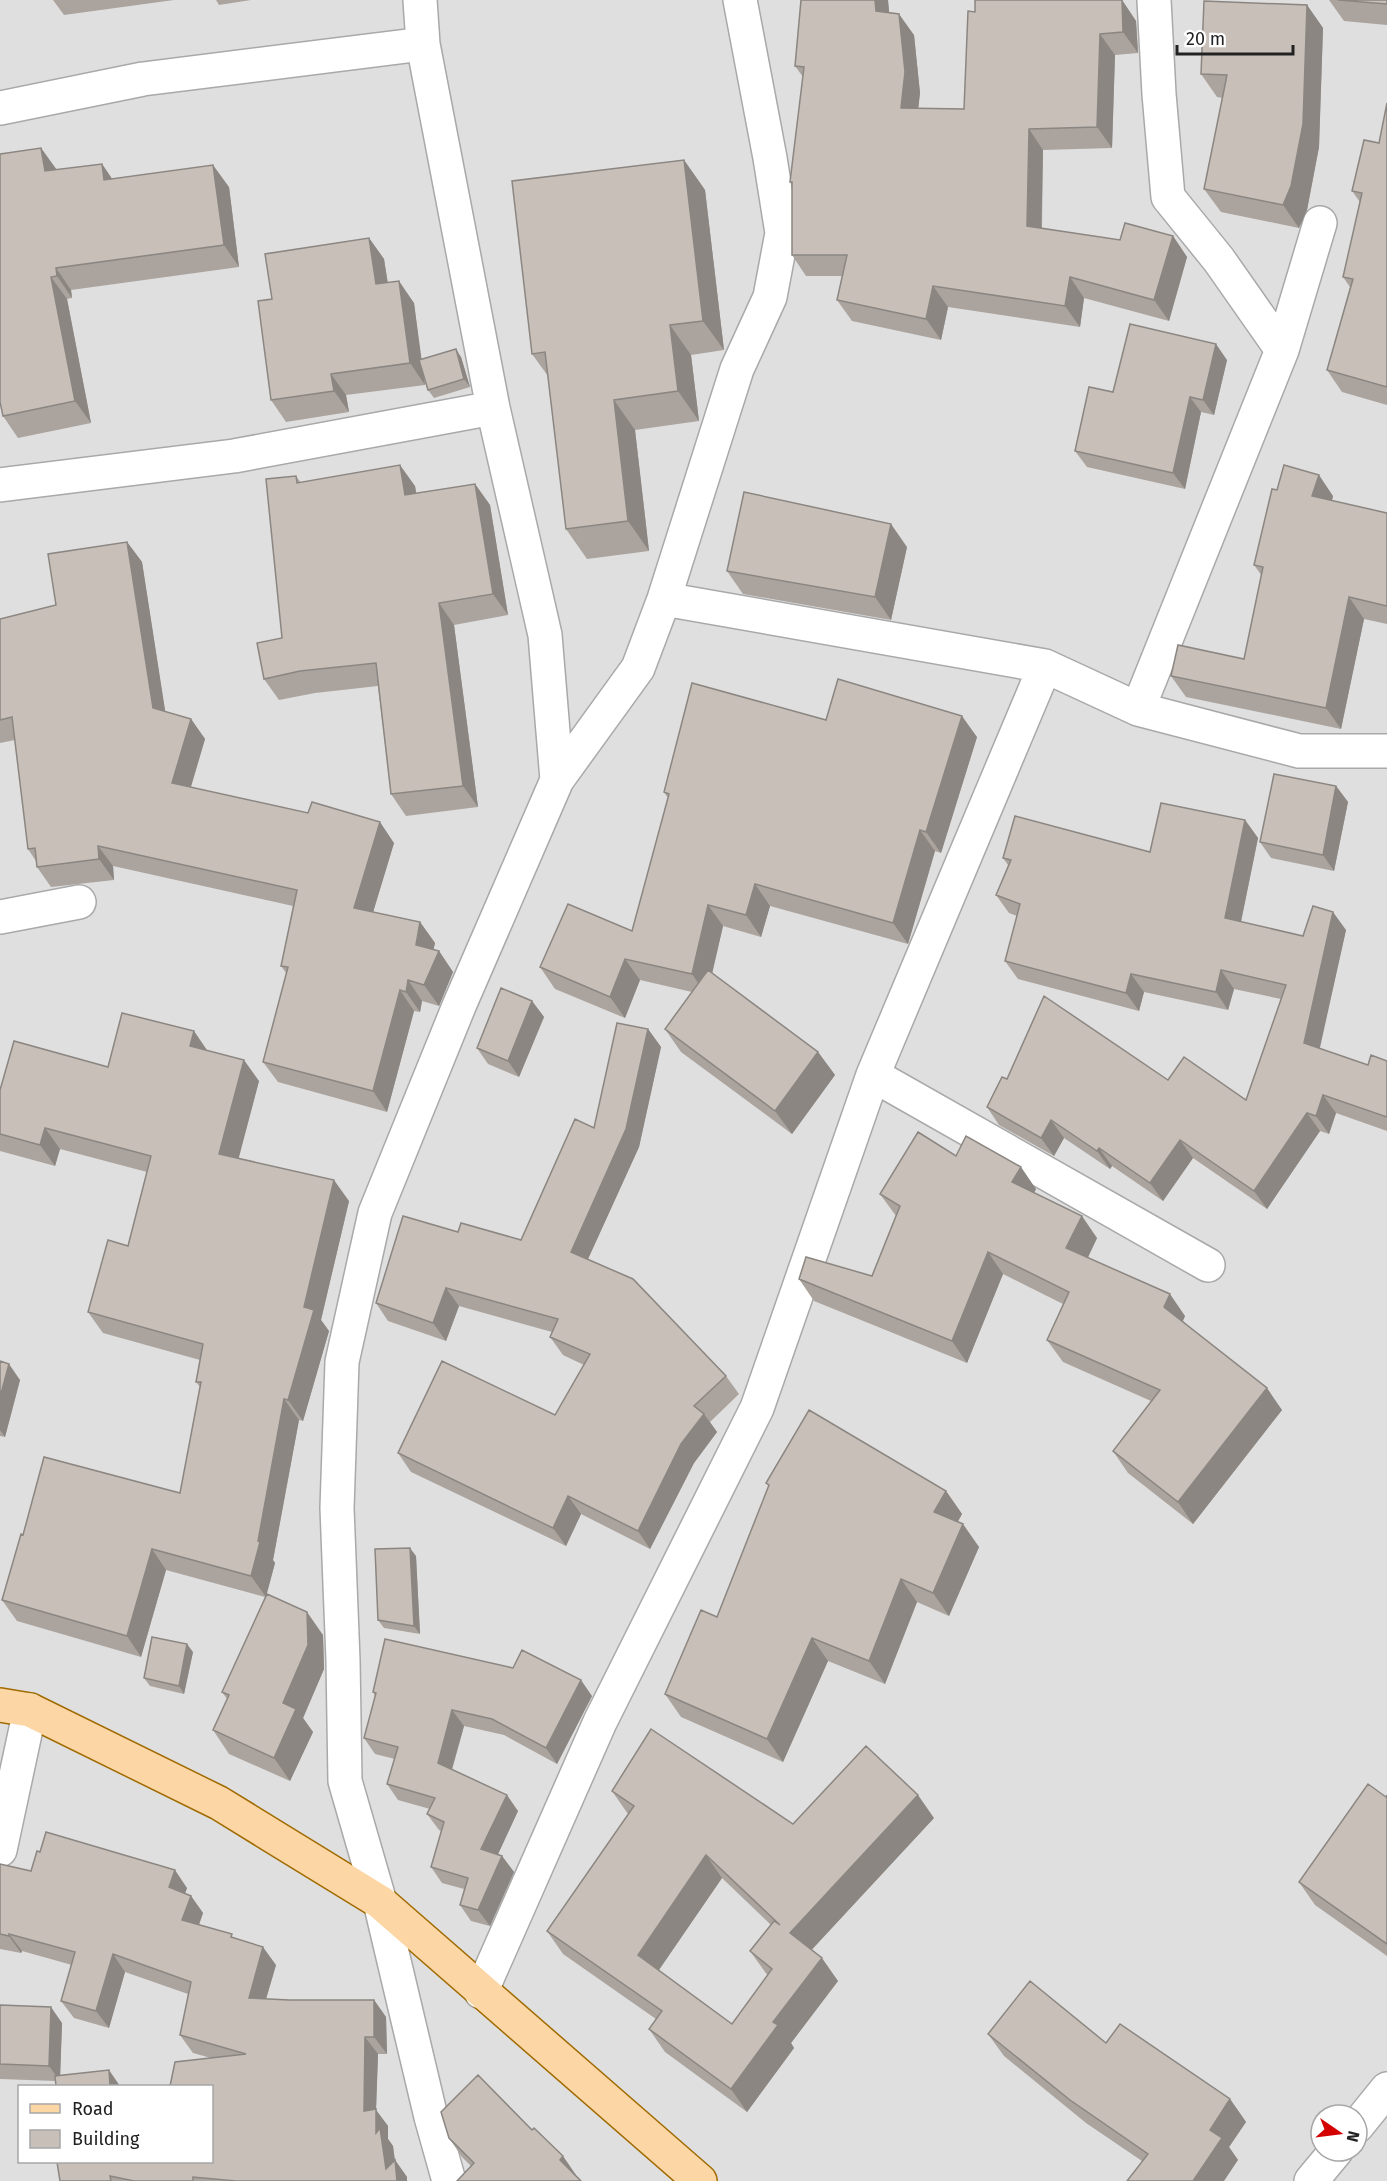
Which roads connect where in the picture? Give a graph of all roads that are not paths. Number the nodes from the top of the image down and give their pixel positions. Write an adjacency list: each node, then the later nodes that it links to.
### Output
1 (420, 0): 4 (street)
2 (740, 0): 10 (street)
3 (1154, 0): 7 (street)
4 (423, 44): 5 (street); 8 (street)
5 (0, 108)
6 (1320, 222): 7 (street)
7 (1282, 350): 12 (street)
8 (494, 408): 9 (street); 14 (street)
9 (0, 485)
10 (664, 599): 11 (street); 14 (street)
11 (1046, 666): 12 (street); 17 (street)
12 (1138, 709): 13 (street)
13 (1387, 751)
14 (557, 780): 21 (street)
15 (79, 902): 16 (street)
16 (0, 917)
17 (873, 1075): 18 (street); 22 (street)
18 (1208, 1265)
19 (15, 1708): 20 (street); 21 (main road)
20 (0, 1850)
21 (380, 1902): 22 (main road); 26 (street)
22 (481, 1992): 27 (main road)
23 (1387, 2089): 24 (street)
24 (1369, 2111)
25 (1326, 2163): 28 (street)
26 (449, 2181)
27 (700, 2181)
28 (1311, 2181)

